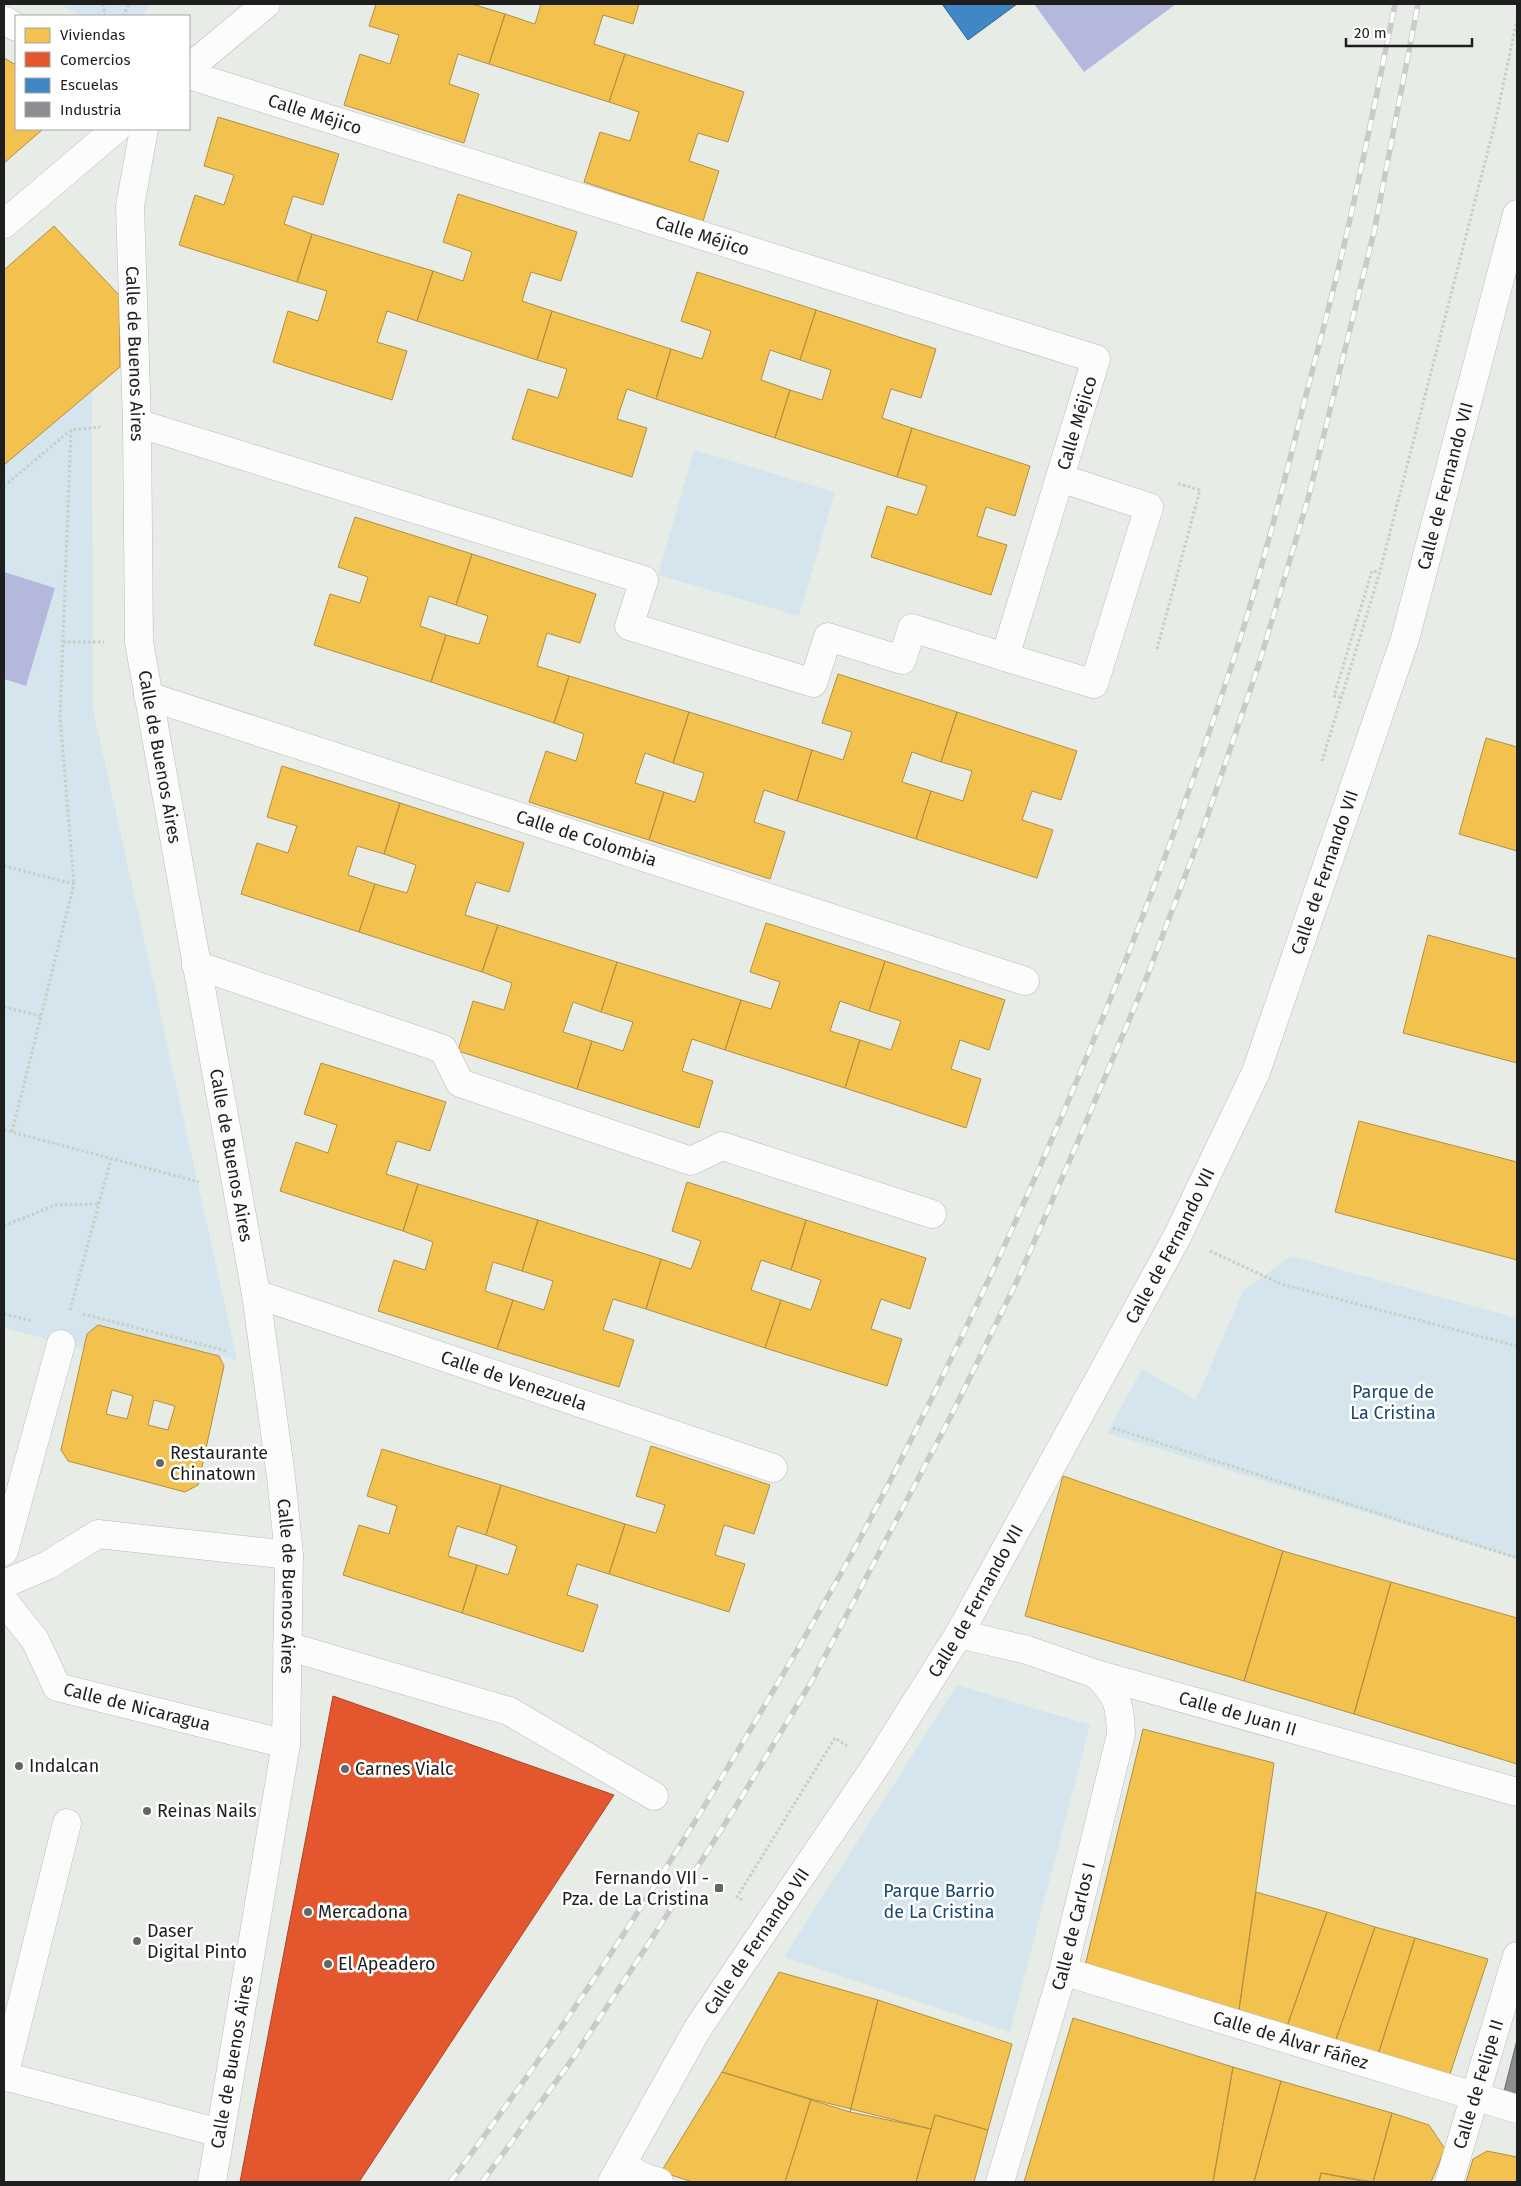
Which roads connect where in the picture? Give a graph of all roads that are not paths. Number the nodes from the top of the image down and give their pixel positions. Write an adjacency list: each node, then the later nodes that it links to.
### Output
1 (266, 4): 4 (street)
2 (4, 20): 3 (street)
3 (15, 26)
4 (190, 67)
5 (190, 75): 11 (street, Calle Méjico)
6 (115, 130): 9 (street)
7 (144, 130): 10 (street, Calle de Buenos Aires)
8 (1517, 214): 24 (street, Calle de Fernando VII)
9 (4, 224)
10 (137, 423): 12 (street); 13 (street, Calle de Buenos Aires)
11 (1060, 478): 12 (street, Calle Méjico); 12 (street, Calle Méjico)
12 (1005, 657)
13 (148, 696): 14 (street, Calle de Buenos Aires); 15 (street, Calle de Colombia)
14 (196, 965): 16 (street); 17 (street, Calle de Buenos Aires)
15 (1025, 981)
16 (932, 1214)
17 (256, 1294): 19 (street, Calle de Venezuela); 21 (street, Calle de Buenos Aires)
18 (61, 1344): 20 (street)
19 (773, 1468)
20 (4, 1551)
21 (289, 1555): 22 (street); 25 (street, Calle de Buenos Aires)
22 (4, 1584)
23 (4, 1601): 27 (street, Calle de Nicaragua)
24 (959, 1634): 26 (street, Calle de Juan II); 37 (street, Calle de Fernando VII)
25 (287, 1646): 27 (street, Calle de Buenos Aires); 29 (street)
26 (1096, 1674): 28 (street, Calle de Juan II); 32 (street, Calle de Carlos I)
27 (286, 1744): 36 (street, Calle de Buenos Aires)
28 (1517, 1792)
29 (654, 1796)
30 (67, 1823): 33 (street)
31 (1517, 1956): 34 (street, Calle de Felipe II)
32 (1062, 1971): 34 (street, Calle de Álvar Fáñez); 40 (street, Calle de Carlos I)
33 (4, 2077): 36 (street)
34 (1474, 2095): 35 (street, Calle de Álvar Fáñez); 41 (street, Calle de Felipe II)
35 (1517, 2109)
36 (220, 2133): 38 (street, Calle de Buenos Aires)
37 (618, 2171): 39 (street)
38 (212, 2182)
39 (659, 2182)
40 (1000, 2182)
41 (1449, 2182)

